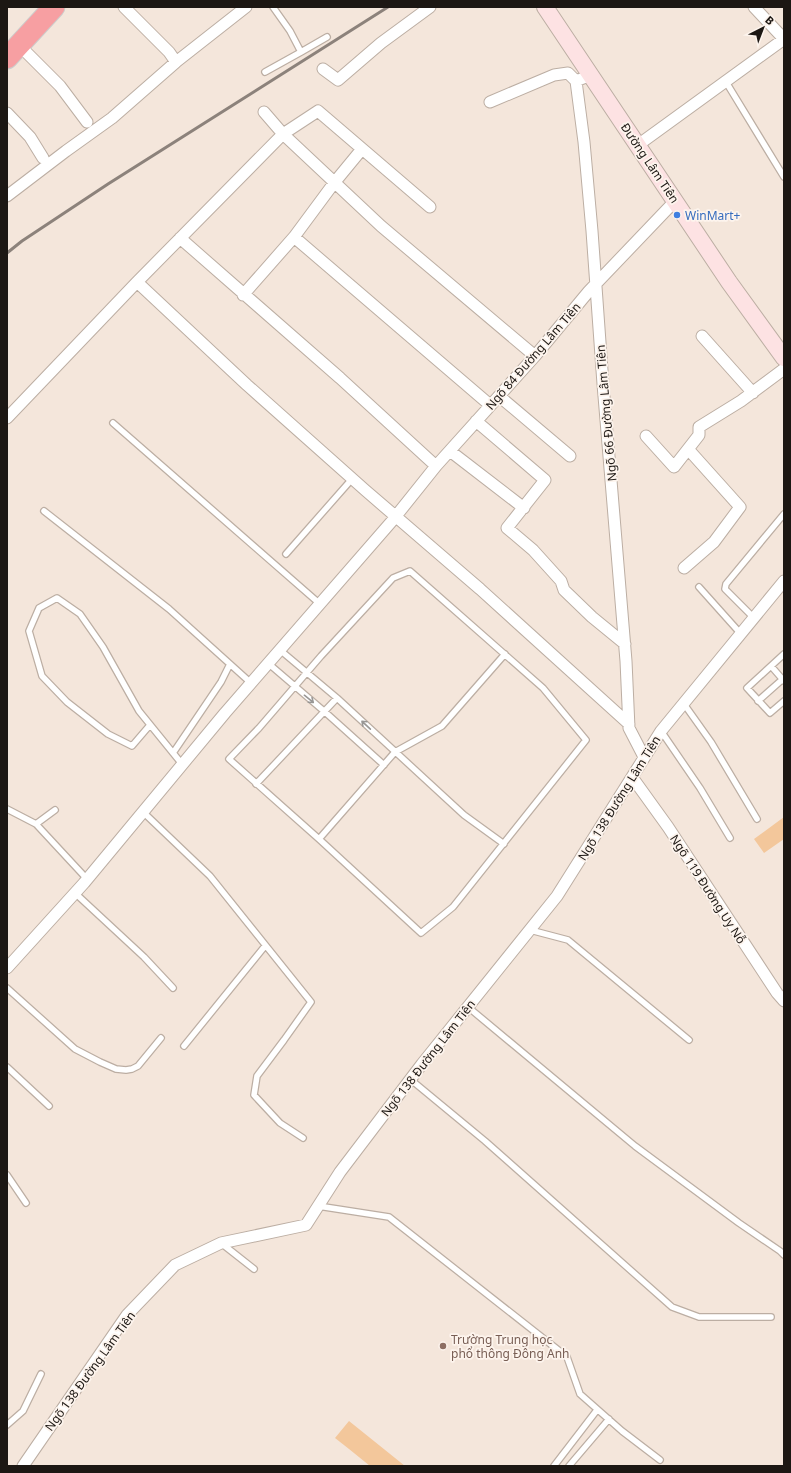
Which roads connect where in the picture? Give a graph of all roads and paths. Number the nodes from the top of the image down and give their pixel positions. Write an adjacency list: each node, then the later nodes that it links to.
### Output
1 (54, 7): 9 (highway)
2 (124, 7): 11 (street)
3 (246, 7): 11 (street)
4 (273, 7): 10 (lane)
5 (430, 7): 12 (street)
6 (545, 7): 14 (street, Đường Lâm Tiên)
7 (754, 7): 16 (street)
8 (327, 37): 10 (lane)
9 (13, 51): 20 (street)
10 (301, 52): 13 (lane)
11 (176, 62): 27 (street)
12 (323, 69)
13 (265, 72)
14 (591, 75): 15 (street); 22 (street, Đường Lâm Tiên)
15 (576, 81): 17 (street); 33 (street, Ngõ 66 Đường Lâm Tiên)
16 (726, 82): 22 (street); 25 (lane)
17 (490, 102)
18 (264, 112): 21 (street)
19 (7, 113): 24 (street)
20 (87, 122)
21 (283, 134): 23 (street); 26 (street); 31 (street)
22 (638, 145): 28 (street, Đường Lâm Tiên)
23 (362, 150): 26 (street); 29 (street)
24 (43, 158)
25 (784, 177)
26 (334, 183): 30 (street); 36 (street)
27 (7, 196)
28 (676, 201): 33 (street, Ngõ 84 Đường Lâm Tiên); 37 (street, Đường Lâm Tiên)
29 (430, 207)
30 (294, 237): 34 (street); 41 (street)
31 (180, 238): 32 (street); 34 (street)
32 (137, 282): 42 (street); 50 (street)
33 (596, 284): 36 (street, Ngõ 84 Đường Lâm Tiên); 62 (street, Ngõ 66 Đường Lâm Tiên)
34 (243, 295): 49 (street)
35 (702, 336): 39 (street)
36 (535, 356): 40 (street, Ngõ 84 Đường Lâm Tiên)
37 (784, 358)
38 (784, 369): 39 (street)
39 (753, 393): 46 (street)
40 (499, 396): 41 (street, Ngõ 84 Đường Lâm Tiên); 48 (street)
41 (490, 405): 43 (street, Ngõ 84 Đường Lâm Tiên)
42 (7, 418)
43 (476, 421): 47 (street, Ngõ 84 Đường Lâm Tiên); 51 (street)
44 (113, 423): 59 (lane)
45 (646, 436): 46 (street)
46 (688, 449): 56 (street)
47 (450, 451): 49 (street, Ngõ 84 Đường Lâm Tiên); 51 (street)
48 (570, 456)
49 (436, 466): 54 (street, Ngõ 84 Đường Lâm Tiên)
50 (352, 479): 54 (street); 55 (lane)
51 (524, 508): 62 (street)
52 (44, 511): 66 (lane)
53 (784, 514): 60 (lane)
54 (396, 517): 59 (street, Ngõ 84 Đường Lâm Tiên); 78 (street)
55 (286, 554)
56 (684, 568)
57 (784, 581): 60 (street, Ngõ 138 Đường Lâm Tiên)
58 (699, 587): 61 (lane)
59 (320, 604): 63 (street, Ngõ 84 Đường Lâm Tiên)
60 (755, 618): 61 (street, Ngõ 138 Đường Lâm Tiên)
61 (742, 634): 76 (street, Ngõ 138 Đường Lâm Tiên)
62 (625, 644): 78 (street, Ngõ 66 Đường Lâm Tiên)
63 (280, 650): 67 (street, Ngõ 84 Đường Lâm Tiên); 69 (lane)
64 (505, 654): 69 (lane); 81 (lane); 95 (lane)
65 (784, 654): 68 (lane)
66 (230, 664): 71 (lane); 82 (lane)
67 (269, 664): 71 (street, Ngõ 84 Đường Lâm Tiên); 72 (lane)
68 (771, 666): 70 (lane); 74 (lane)
69 (307, 672): 72 (lane); 73 (lane)
70 (783, 680): 74 (lane)
71 (251, 683): 84 (street, Ngõ 84 Đường Lâm Tiên)
72 (294, 687): 77 (lane, one-way to 77); 87 (lane)
73 (337, 698): 77 (lane); 81 (lane, one-way to 73)
74 (758, 701): 75 (lane)
75 (784, 701)
76 (684, 704): 80 (street, Ngõ 138 Đường Lâm Tiên); 91 (lane)
77 (325, 712): 85 (lane); 87 (lane)
78 (629, 724): 83 (street, Ngõ 66 Đường Lâm Tiên)
79 (150, 725): 79 (lane); 82 (lane)
80 (661, 731): 83 (street, Ngõ 138 Đường Lâm Tiên); 93 (lane)
81 (395, 752): 85 (lane); 95 (lane)
82 (173, 753): 84 (lane)
83 (644, 757): 86 (street, Ngõ 138 Đường Lâm Tiên)
84 (182, 764): 90 (street, Ngõ 84 Đường Lâm Tiên)
85 (384, 765): 94 (lane)
86 (632, 777): 98 (street, Ngõ 138 Đường Lâm Tiên); 103 (street, Ngõ 119 Đường Uy Nỗ)
87 (256, 784): 94 (lane)
88 (7, 809): 92 (lane)
89 (56, 810): 92 (lane)
90 (143, 812): 96 (street, Ngõ 84 Đường Lâm Tiên); 99 (lane)
91 (757, 819)
92 (36, 824): 96 (lane)
93 (730, 838)
94 (319, 839): 95 (lane)
95 (504, 844)
96 (87, 879): 97 (street, Ngõ 84 Đường Lâm Tiên)
97 (75, 892): 100 (street, Ngõ 84 Đường Lâm Tiên); 102 (lane)
98 (530, 930): 104 (street, Ngõ 138 Đường Lâm Tiên); 106 (lane)
99 (265, 946): 107 (lane); 111 (lane)
100 (7, 968)
101 (7, 988): 105 (lane)
102 (173, 988)
103 (784, 1001)
104 (468, 1007): 109 (street, Ngõ 138 Đường Lâm Tiên); 116 (lane)
105 (162, 1038)
106 (689, 1040)
107 (184, 1046)
108 (7, 1068): 110 (lane)
109 (410, 1079): 114 (street, Ngõ 138 Đường Lâm Tiên); 118 (lane)
110 (49, 1106)
111 (303, 1138)
112 (7, 1175): 113 (lane)
113 (26, 1203)
114 (318, 1206): 115 (street, Ngõ 138 Đường Lâm Tiên); 120 (lane)
115 (221, 1243): 117 (lane); 124 (street, Ngõ 138 Đường Lâm Tiên)
116 (784, 1255)
117 (254, 1269)
118 (771, 1317)
119 (41, 1374): 122 (lane)
120 (598, 1410): 121 (lane); 125 (lane)
121 (609, 1419): 123 (lane); 126 (lane)
122 (7, 1425)
123 (660, 1460)
124 (23, 1466)
125 (554, 1466)
126 (569, 1466)

